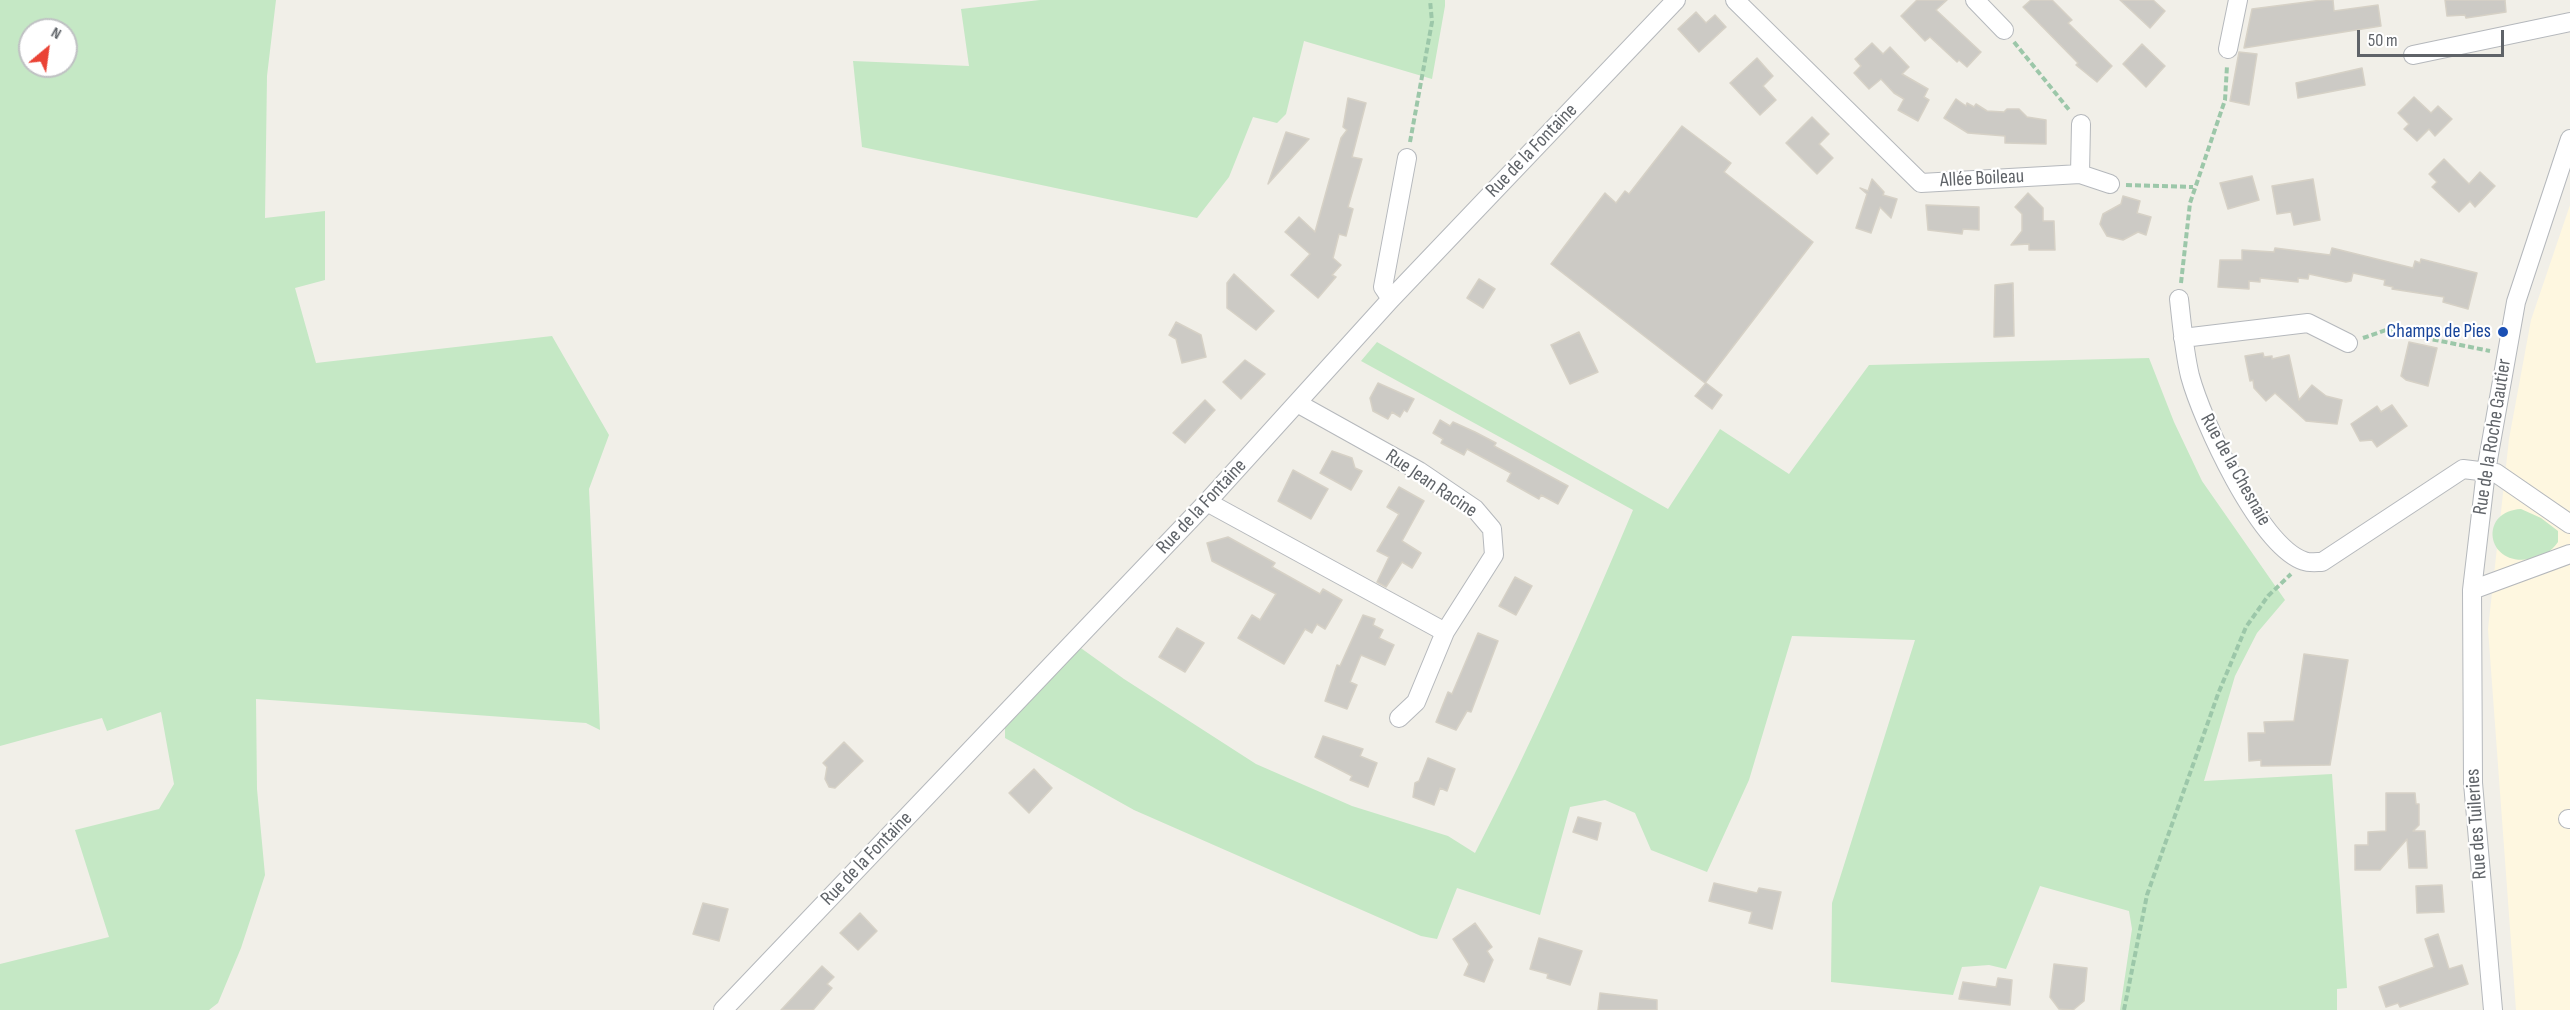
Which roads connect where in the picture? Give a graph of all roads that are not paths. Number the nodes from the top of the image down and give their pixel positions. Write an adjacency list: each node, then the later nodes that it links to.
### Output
1 (1676, 0): 14 (street, Rue de la Fontaine)
2 (1735, 0): 12 (street, Allée Boileau)
3 (1975, 0): 6 (street)
4 (2238, 0): 7 (street)
5 (2570, 22): 8 (street)
6 (2004, 30)
7 (2228, 50)
8 (2413, 55)
9 (2081, 124): 12 (street)
10 (2570, 139): 19 (street, Rue de la Roche Gautier)
11 (1407, 158): 14 (street)
12 (2080, 174): 13 (street, Allée Boileau)
13 (2110, 184)
14 (1391, 299): 18 (street, Rue de la Fontaine)
15 (2179, 299): 16 (street, Rue de la Chesnaie)
16 (2183, 338): 17 (street); 19 (street, Rue de la Chesnaie)
17 (2348, 343)
18 (1297, 403): 20 (street, Rue de la Fontaine); 24 (street, Rue Jean Racine)
19 (2486, 471): 21 (street); 23 (street, Rue de la Roche Gautier)
20 (1208, 502): 24 (street); 27 (street, Rue de la Fontaine)
21 (2570, 524)
22 (2570, 554): 23 (street)
23 (2472, 590): 25 (street, Rue de la Roche Gautier)
24 (1445, 632): 26 (street, Rue Jean Racine)
25 (2472, 637): 28 (street, Rue des Tuileries)
26 (1399, 718)
27 (723, 1010)
28 (2493, 1010)

